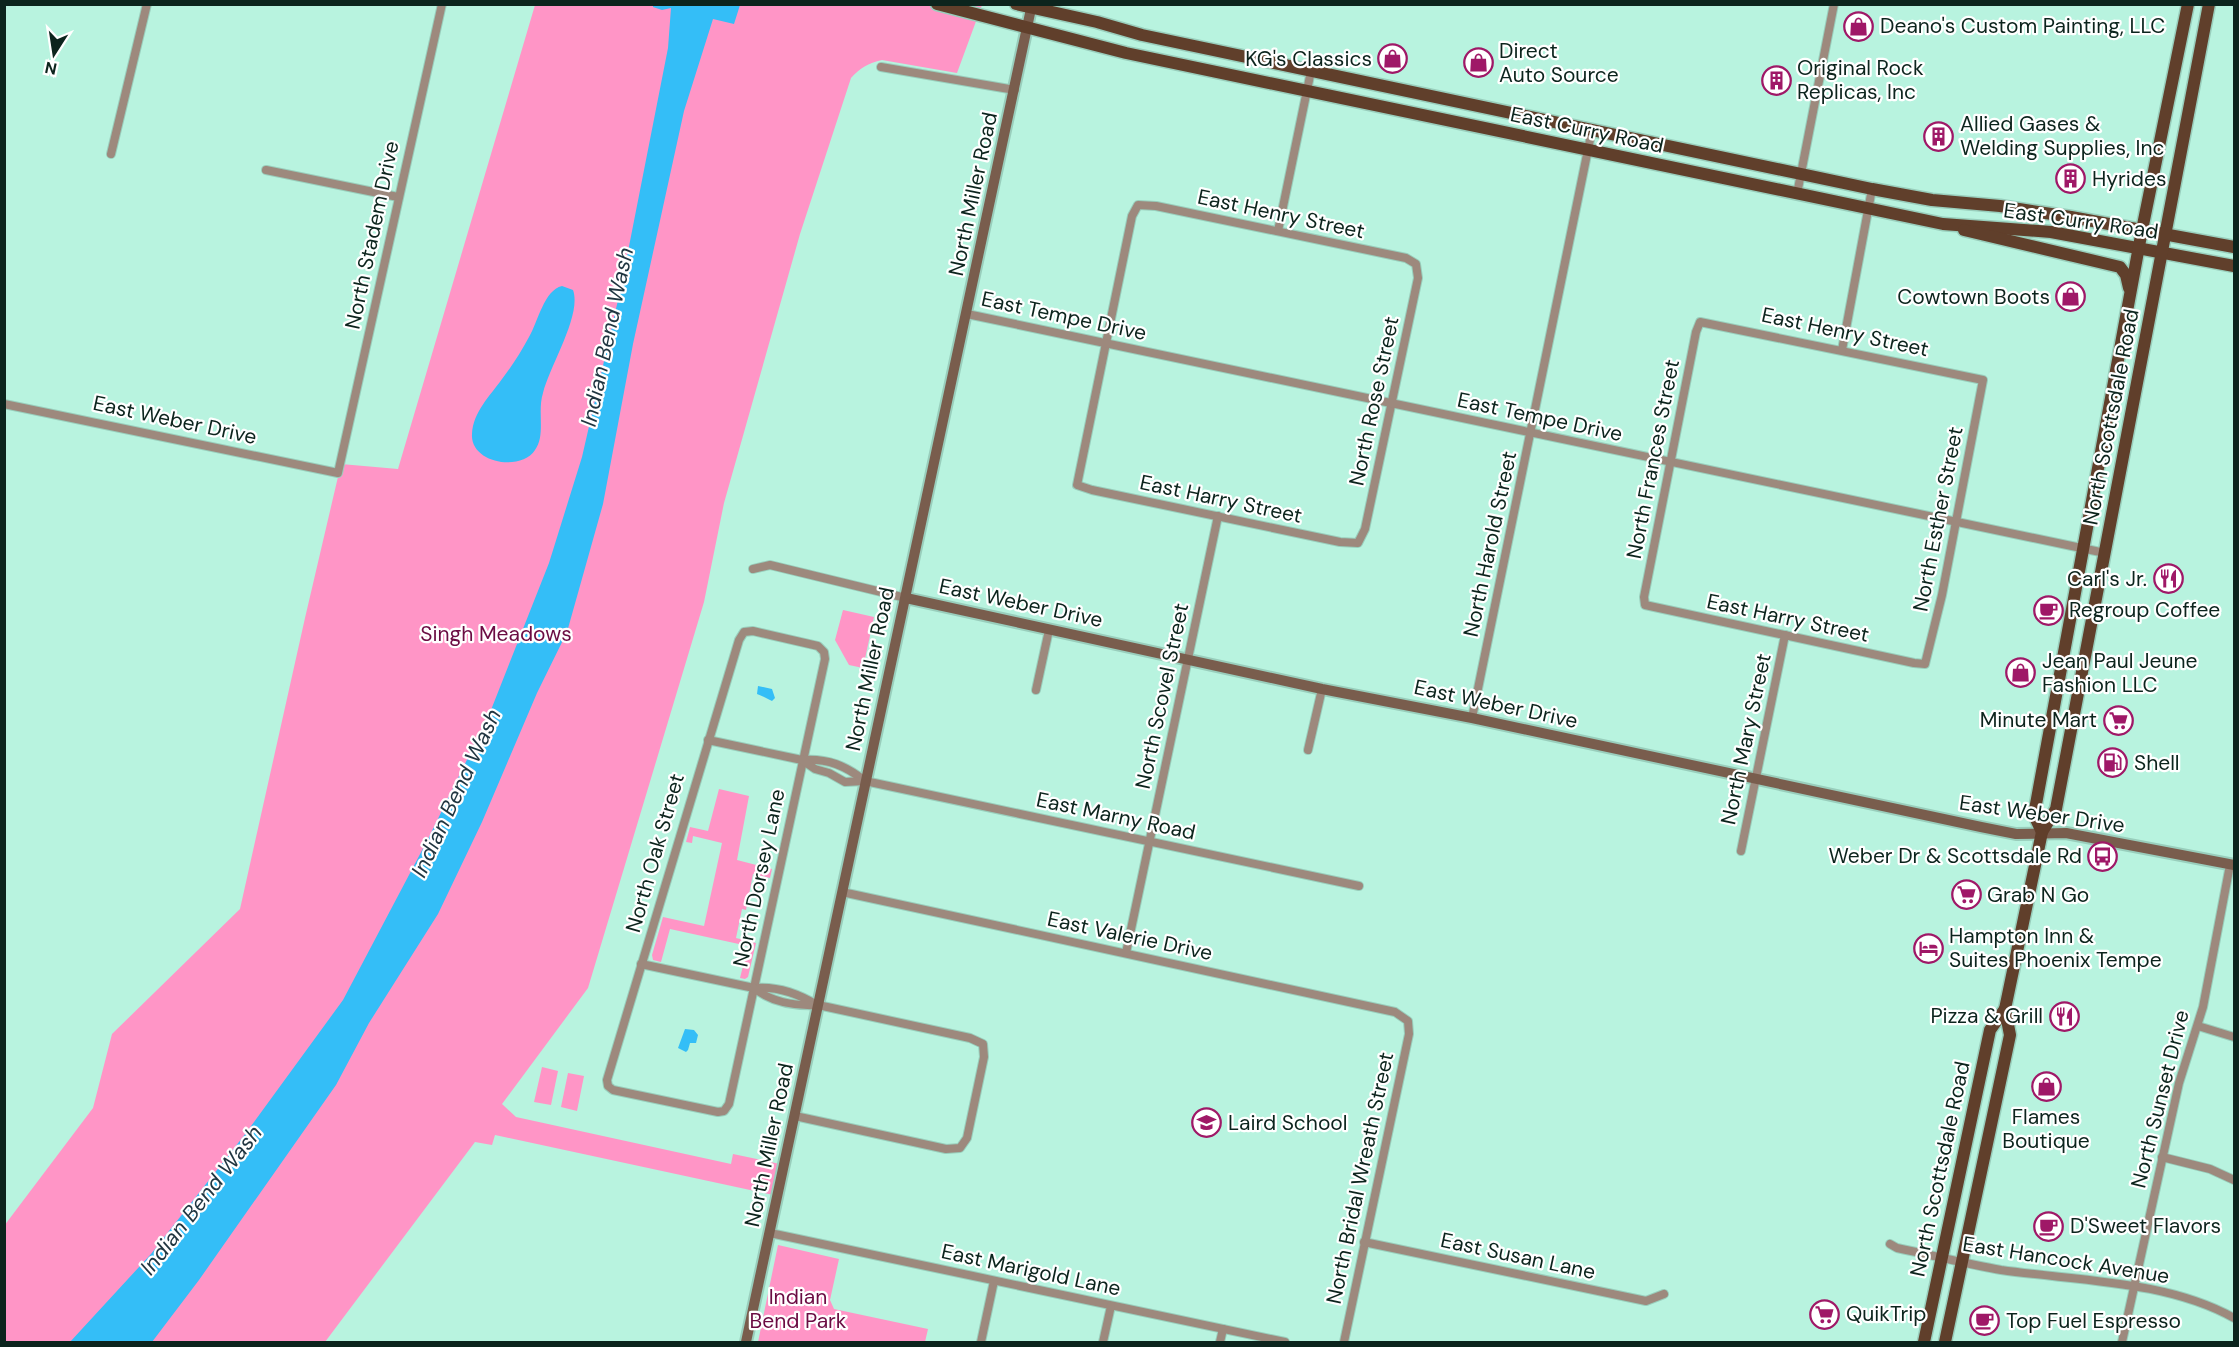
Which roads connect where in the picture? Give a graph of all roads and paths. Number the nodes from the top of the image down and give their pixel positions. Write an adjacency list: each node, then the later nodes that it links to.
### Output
1 (147, 4): 16 (street)
2 (442, 4): 21 (street, North Stadem Drive)
3 (937, 4): 9 (main road, East Curry Road)
4 (1016, 4): 8 (main road, East Curry Road)
5 (1834, 4): 18 (street)
6 (2188, 4): 24 (main road, North Scottsdale Road)
7 (2209, 4): 26 (main road, North Scottsdale Road)
8 (1032, 6): 9 (street, North Miller Road); 11 (main road, East Curry Road)
9 (1027, 27): 12 (street, North Miller Road); 13 (main road, East Curry Road)
10 (881, 67): 12 (street)
11 (1311, 71): 13 (street); 14 (main road, East Curry Road)
12 (1015, 90): 33 (street, North Miller Road)
13 (1307, 92): 15 (main road, East Curry Road); 25 (street)
14 (1592, 130): 15 (street, North Harold Street); 18 (main road, East Curry Road)
15 (1588, 150): 20 (main road, East Curry Road); 40 (street, North Harold Street)
16 (111, 154)
17 (266, 171): 21 (street)
18 (1800, 174): 19 (main road, East Curry Road); 20 (street)
19 (1872, 189): 22 (street); 24 (main road, East Curry Road)
20 (1797, 194): 22 (main road, East Curry Road)
21 (398, 197): 42 (street, North Stadem Drive)
22 (1869, 209): 23 (main road, East Curry Road); 36 (street)
23 (1943, 224): 27 (main road, East Curry Road); 32 (main road)
24 (2142, 230): 26 (main road, East Curry Road); 27 (main road, North Scottsdale Road)
25 (1278, 231): 30 (street, East Henry Street); 35 (street, East Henry Street)
26 (2166, 234): 28 (main road, East Curry Road); 29 (main road, North Scottsdale Road)
27 (2139, 248): 29 (main road, East Curry Road); 32 (main road, North Scottsdale Road)
28 (2235, 248)
29 (2162, 252): 31 (main road, East Curry Road); 47 (main road, North Scottsdale Road)
30 (1416, 264): 39 (street, North Rose Street)
31 (2235, 266)
32 (2130, 294): 46 (main road, North Scottsdale Road)
33 (967, 314): 35 (street, East Tempe Drive); 49 (street, North Miller Road)
34 (1700, 322): 36 (street, East Henry Street); 41 (street, North Frances Street)
35 (1105, 344): 39 (street, East Tempe Drive); 43 (street, East Harry Street)
36 (1842, 350): 37 (street, East Henry Street)
37 (1983, 380): 44 (street, North Esther Street)
38 (4, 404): 42 (street, East Weber Drive)
39 (1392, 404): 40 (street, East Tempe Drive); 45 (street, North Rose Street)
40 (1531, 434): 41 (street, East Tempe Drive); 58 (street, North Harold Street)
41 (1670, 462): 44 (street, East Tempe Drive); 50 (street, North Frances Street)
42 (338, 474)
43 (1218, 516): 45 (street, East Harry Street); 54 (street, North Scovel Street)
44 (1956, 522): 46 (street, East Tempe Drive); 55 (street, North Esther Street)
45 (1359, 543)
46 (2084, 549): 47 (street, East Tempe Drive); 66 (main road, North Scottsdale Road)
47 (2105, 553): 66 (main road, North Scottsdale Road)
48 (753, 569): 49 (street, East Weber Drive)
49 (906, 598): 51 (street, East Weber Drive); 65 (street, North Miller Road)
50 (1645, 605): 52 (street, East Harry Street)
51 (1049, 630): 54 (street, East Weber Drive); 57 (street)
52 (1785, 635): 55 (street, East Harry Street); 64 (street, North Mary Street)
53 (824, 652): 59 (street, North Oak Street); 61 (street, North Dorsey Lane)
54 (1189, 660): 56 (street, East Weber Drive); 67 (street, North Scovel Street)
55 (1925, 664)
56 (1322, 689): 58 (street, East Weber Drive); 60 (street)
57 (1036, 690)
58 (1472, 718): 64 (street, East Weber Drive)
59 (708, 740): 61 (street, East Marny Road); 73 (street, North Oak Street)
60 (1308, 750)
61 (802, 760): 62 (street, East Marny Road); 63 (street, East Marny Road); 74 (street, North Dorsey Lane)
62 (831, 763): 63 (street); 65 (street, East Marny Road)
63 (829, 773): 65 (street, East Marny Road)
64 (1756, 779): 66 (street, East Weber Drive); 68 (street, North Mary Street)
65 (865, 781): 67 (street, East Marny Road); 71 (street, North Miller Road)
66 (2042, 832): 69 (street, East Weber Drive); 78 (main road, North Scottsdale Road)
67 (1149, 842): 70 (street, East Marny Road); 72 (street, North Scovel Street)
68 (1741, 851)
69 (2232, 865): 80 (street, North Sunset Drive)
70 (1359, 886)
71 (842, 892): 72 (street, East Valerie Drive); 77 (street, North Miller Road)
72 (1126, 953): 79 (street, East Valerie Drive)
73 (641, 964): 74 (street); 82 (street, North Oak Street)
74 (754, 988): 75 (street); 76 (street); 82 (street, North Dorsey Lane)
75 (773, 988): 76 (street); 77 (street)
76 (771, 998): 77 (street)
77 (818, 1005): 83 (street, North Miller Road); 83 (street)
78 (2005, 1009): 89 (main road, North Scottsdale Road); 90 (main road, North Scottsdale Road)
79 (1408, 1021): 87 (street, North Bridal Wreath Street)
80 (2198, 1026): 81 (street); 84 (street, North Sunset Drive)
81 (2235, 1037)
82 (724, 1110)
83 (795, 1116): 86 (street, North Miller Road)
84 (2162, 1157): 85 (street); 92 (street, North Sunset Drive)
85 (2235, 1180)
86 (771, 1233): 91 (street, East Marigold Lane); 97 (street, North Miller Road)
87 (1364, 1242): 93 (street, East Susan Lane); 102 (street, North Bridal Wreath Street)
88 (1890, 1244): 89 (street, East Hancock Avenue)
89 (1942, 1257): 90 (street, East Hancock Avenue); 103 (main road, North Scottsdale Road)
90 (1962, 1262): 92 (street, East Hancock Avenue); 104 (main road, North Scottsdale Road)
91 (994, 1281): 94 (street, East Marigold Lane); 98 (street)
92 (2134, 1286): 95 (street, East Hancock Avenue); 105 (street, North Sunset Drive)
93 (1664, 1294)
94 (1111, 1306): 96 (street, East Marigold Lane); 99 (street)
95 (2235, 1318)
96 (1223, 1329): 100 (street); 101 (street, East Marigold Lane)
97 (747, 1342)
98 (981, 1342)
99 (1103, 1342)
100 (1221, 1342)
101 (1285, 1342)
102 (1344, 1342)
103 (1924, 1342)
104 (1945, 1342)
105 (2122, 1342)

